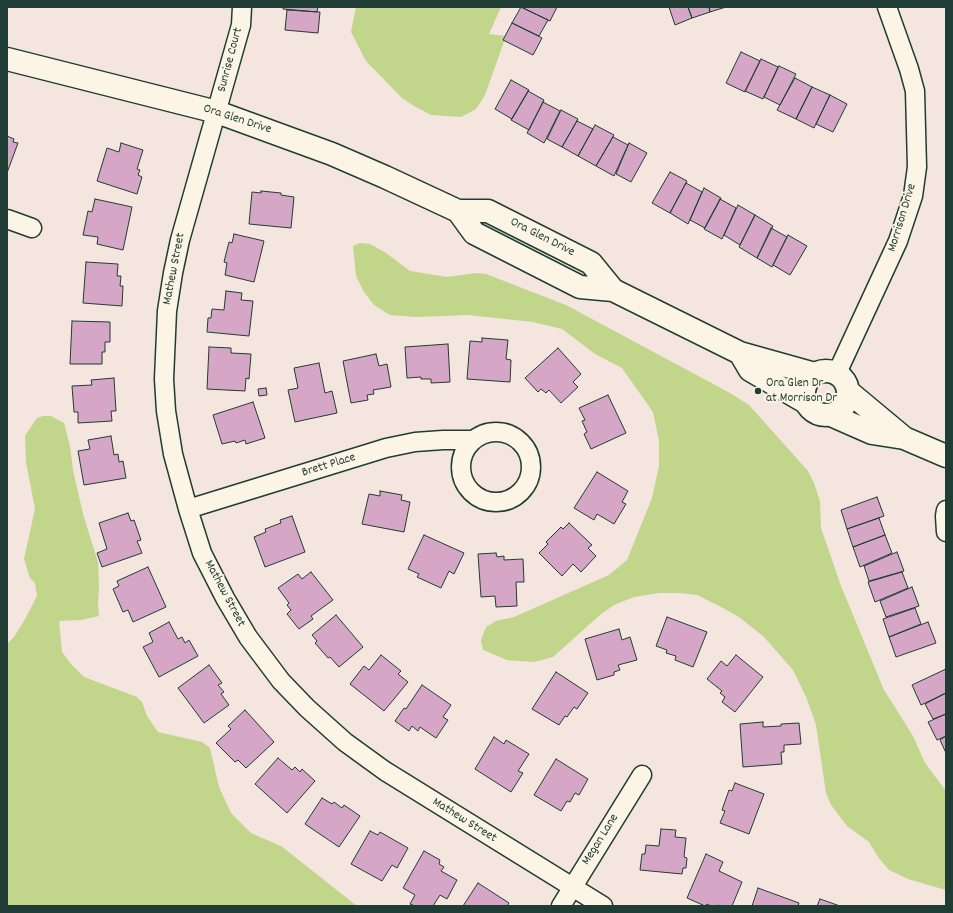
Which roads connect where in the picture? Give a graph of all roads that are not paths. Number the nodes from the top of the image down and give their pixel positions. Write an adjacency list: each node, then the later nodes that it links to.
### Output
1 (242, 7): 4 (street, Sunrise Court)
2 (887, 7): 8 (street, Morrison Drive)
3 (7, 59): 4 (street, Ora Glen Drive)
4 (217, 112): 7 (street, Ora Glen Drive); 16 (street, Mathew Street)
5 (7, 219): 6 (street)
6 (32, 228)
7 (740, 353): 9 (street, Ora Glen Drive); 11 (street)
8 (837, 373): 9 (street); 10 (street)
9 (815, 374): 11 (street)
10 (849, 392): 12 (street); 13 (street)
11 (807, 404): 12 (street)
12 (831, 415): 13 (street)
13 (904, 438): 15 (street)
14 (473, 440): 16 (street, Brett Place)
15 (946, 456)
16 (188, 509): 20 (street, Mathew Street)
17 (946, 510): 18 (street)
18 (946, 532)
19 (642, 775): 20 (street, Megan Lane)
20 (572, 888): 21 (street, Megan Lane); 22 (street, Mathew Street)
21 (561, 906)
22 (603, 906)

